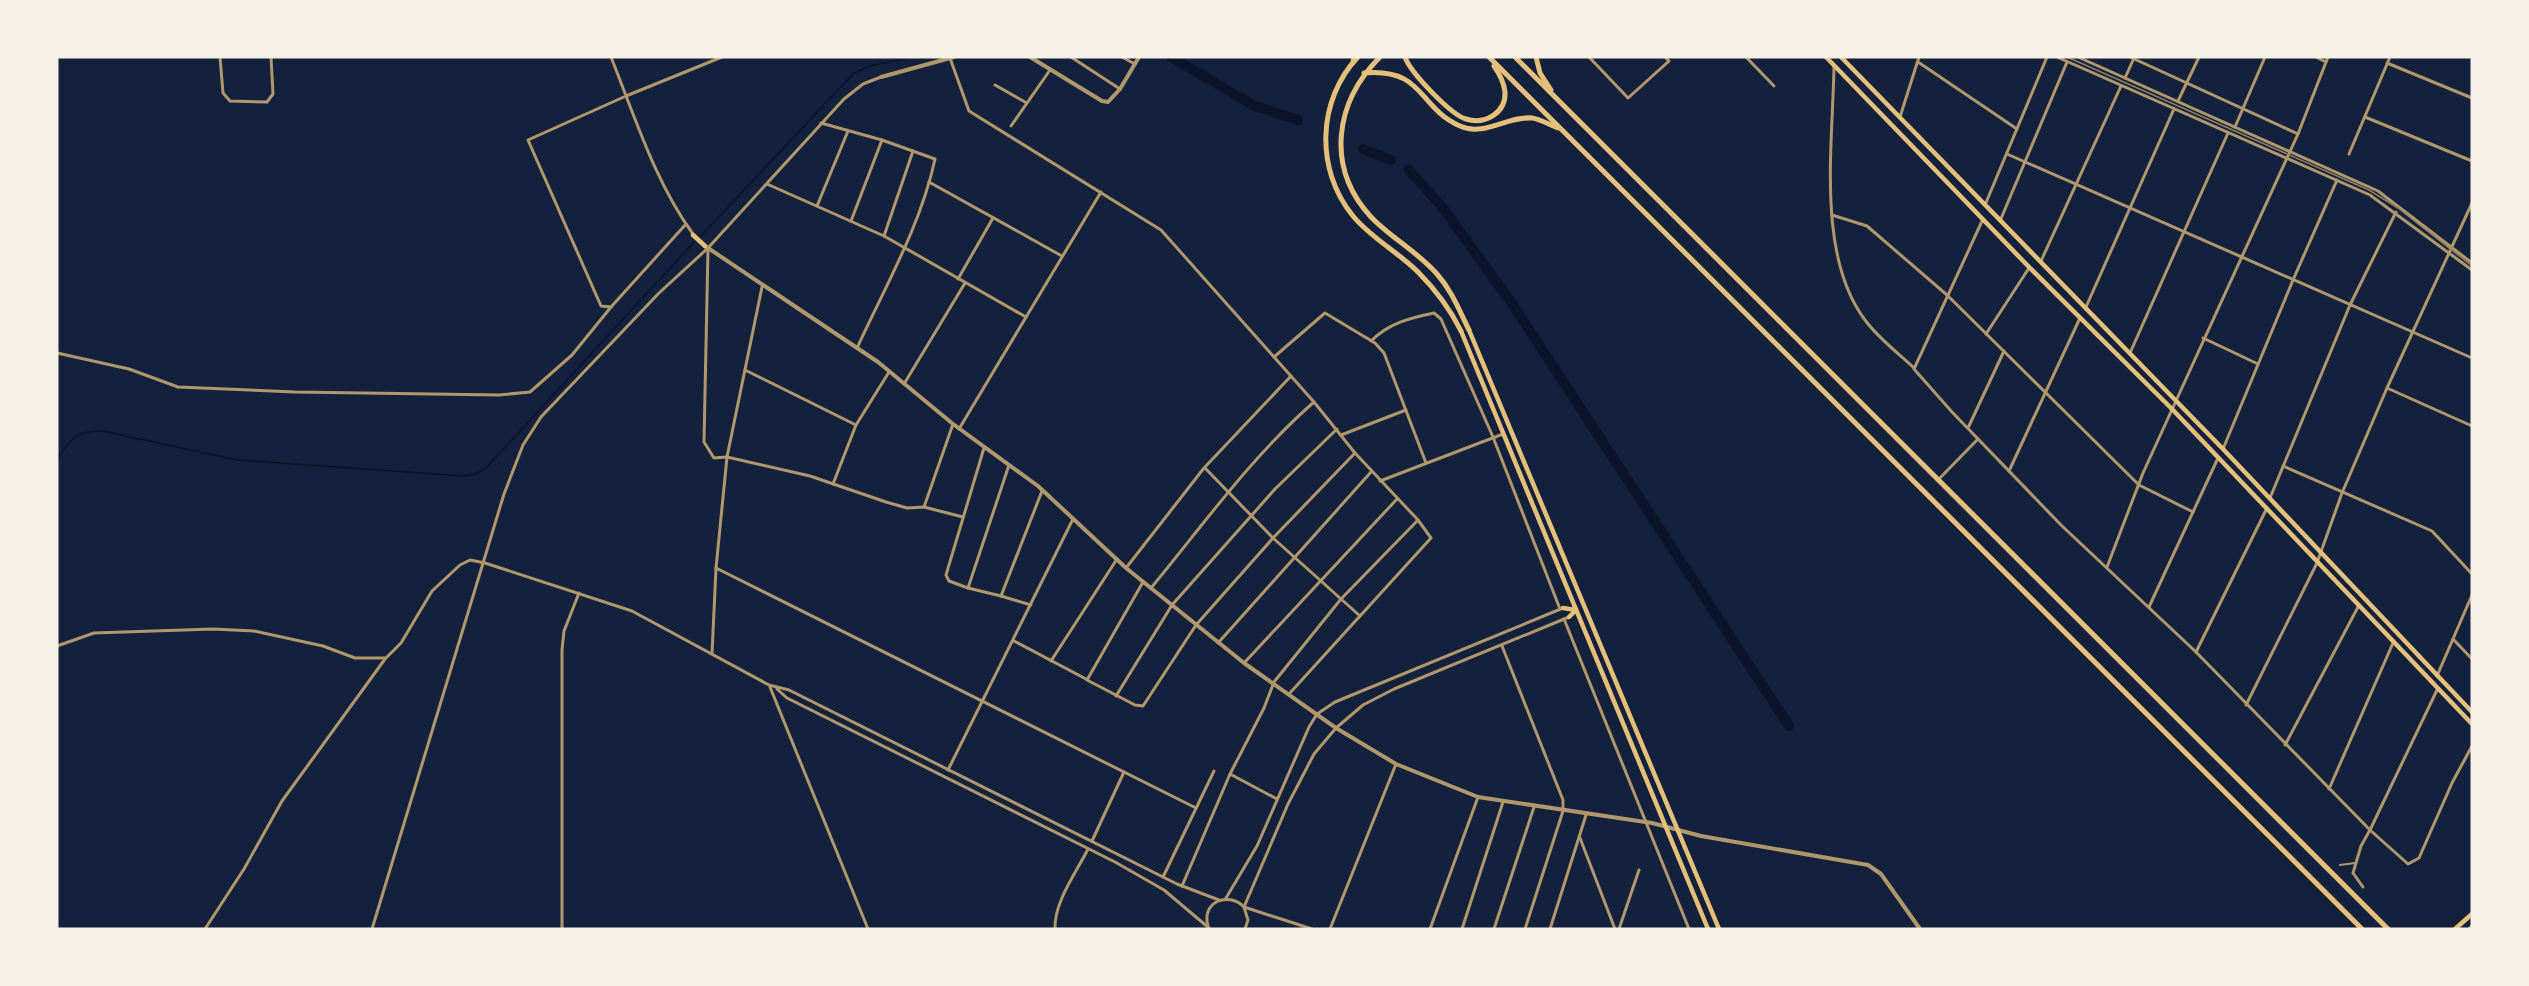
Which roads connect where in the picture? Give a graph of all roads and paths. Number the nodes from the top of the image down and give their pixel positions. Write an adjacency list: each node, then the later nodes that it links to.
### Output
1 (220, 57): 2 (street)
2 (271, 57)
3 (611, 57): 45 (street)
4 (722, 57): 45 (street)
5 (1030, 57): 36 (street)
6 (1071, 57): 44 (street)
7 (1122, 57): 34 (street)
8 (1139, 57): 34 (street)
9 (1380, 57): 37 (main road)
10 (1405, 57): 11 (main road)
11 (1489, 57): 57 (main road)
12 (1515, 57): 47 (main road)
13 (1536, 57): 47 (main road)
14 (1589, 57): 15 (street)
15 (1665, 57)
16 (1746, 57): 42 (street)
17 (1826, 57): 35 (main road)
18 (1841, 57): 52 (main road)
19 (1919, 57): 31 (street)
20 (2047, 57): 58 (street)
21 (2057, 57): 32 (street)
22 (2078, 57): 39 (street)
23 (2199, 57): 40 (street)
24 (2265, 57): 51 (street)
25 (2316, 57): 30 (street)
26 (2390, 57): 33 (street)
27 (952, 58): 38 (street); 74 (street)
28 (2133, 58): 39 (street); 40 (street)
29 (1355, 59): 110 (main road)
30 (2327, 59): 61 (street)
31 (1918, 62): 52 (street); 58 (street)
32 (2067, 62): 43 (street); 69 (street)
33 (2387, 63): 46 (street); 53 (street)
34 (1135, 64): 44 (street)
35 (1834, 64): 80 (street); 82 (main road)
36 (1050, 70): 44 (street); 49 (street)
37 (1364, 73): 57 (main road); 109 (main road)
38 (881, 77): 54 (street)
39 (2125, 78): 48 (street)
40 (2187, 84): 48 (street); 51 (street)
41 (995, 85): 49 (street)
42 (1774, 86)
43 (2121, 86): 50 (street); 73 (street)
44 (1120, 89)
45 (626, 96): 85 (street); 105 (street)
46 (2472, 98)
47 (1557, 99): 154 (main road)
48 (2178, 101): 56 (street)
49 (1026, 102): 55 (street)
50 (2174, 109): 60 (street); 78 (street)
51 (2243, 109): 56 (street); 61 (street)
52 (1900, 117): 76 (main road)
53 (2365, 117): 66 (street); 68 (street)
54 (821, 123): 59 (street); 72 (street)
55 (1011, 126)
56 (2235, 127): 64 (street)
57 (1561, 129): 275 (main road)
58 (2017, 129): 65 (street)
59 (848, 131): 62 (street); 77 (street)
60 (2228, 133): 67 (street); 86 (street)
61 (2298, 134): 64 (street)
62 (882, 140): 63 (street); 83 (street)
63 (913, 150): 71 (street); 88 (street)
64 (2290, 152): 67 (street); 89 (street)
65 (2007, 154): 69 (street); 76 (street)
66 (2349, 154)
67 (2288, 158): 70 (street); 94 (street)
68 (2472, 161)
69 (2025, 162): 73 (street); 84 (street)
70 (2337, 180): 79 (street); 100 (street)
71 (929, 182): 81 (street); 91 (street)
72 (767, 184): 77 (street); 90 (street)
73 (2077, 184): 78 (street); 96 (street)
74 (1101, 192): 93 (street); 119 (street)
75 (2472, 203): 89 (street)
76 (1985, 205): 84 (main road)
77 (816, 207): 83 (street)
78 (2131, 208): 86 (street); 106 (street)
79 (2396, 212): 92 (street); 104 (street)
80 (1832, 215): 103 (street); 122 (street)
81 (993, 218): 93 (street); 99 (street)
82 (1983, 219): 97 (main road); 103 (street)
83 (851, 221): 88 (street)
84 (2000, 221): 96 (main road)
85 (686, 224): 87 (street); 105 (street)
86 (2184, 230): 94 (street); 118 (street)
87 (693, 235): 90 (main road)
88 (884, 236): 91 (street)
89 (2452, 246): 92 (street); 95 (street)
90 (706, 247): 102 (street); 146 (street); 175 (street)
91 (903, 247): 99 (street); 115 (street)
92 (2450, 253): 98 (street); 111 (street)
93 (1062, 256): 107 (street)
94 (2241, 256): 100 (street); 113 (street)
95 (2472, 262)
96 (2041, 263): 106 (main road)
97 (2030, 267): 108 (main road); 112 (street)
98 (2472, 270)
99 (958, 279): 101 (street)
100 (2292, 280): 104 (street); 121 (street)
101 (965, 282): 107 (street); 126 (street)
102 (762, 287): 115 (street); 123 (street)
103 (1947, 295): 112 (street); 122 (street)
104 (2350, 305): 111 (street); 150 (street)
105 (611, 307): 117 (street)
106 (2085, 309): 118 (main road)
107 (1026, 317): 136 (street)
108 (2080, 318): 128 (street); 132 (main road)
109 (1468, 330): 190 (main road)
110 (1461, 331): 139 (main road)
111 (2412, 332): 120 (street); 127 (street)
112 (1986, 334): 116 (street)
113 (2203, 338): 121 (street); 129 (street)
114 (1371, 341): 119 (street); 131 (street); 141 (street)
115 (857, 348): 124 (street)
116 (2004, 351): 128 (street); 138 (street)
117 (57, 353)
118 (2130, 353): 129 (main road)
119 (1274, 357): 125 (street)
120 (2472, 358)
121 (2258, 364): 144 (street)
122 (1914, 369): 138 (street)
123 (745, 370): 134 (street); 146 (street)
124 (889, 372): 126 (street); 134 (street)
125 (1291, 376): 130 (street); 151 (street)
126 (904, 384): 133 (street)
127 (2387, 388): 135 (street); 160 (street)
128 (2046, 392): 152 (street); 157 (street)
129 (2175, 401): 132 (street); 144 (main road)
130 (1314, 402): 137 (street); 159 (street)
131 (1406, 410): 140 (street); 148 (street)
132 (2172, 410): 147 (main road); 157 (street)
133 (953, 424): 136 (street); 163 (street)
134 (856, 425): 156 (street)
135 (2472, 426)
136 (959, 429): 143 (street)
137 (1337, 429): 140 (street); 166 (street)
138 (1968, 429): 142 (street)
139 (1503, 434): 141 (street); 194 (main road)
140 (1341, 435): 145 (street)
141 (1493, 437): 148 (street); 193 (street)
142 (1978, 440): 152 (street); 154 (street)
143 (984, 448): 149 (street); 167 (street)
144 (2223, 449): 161 (main road)
145 (1355, 453): 153 (street); 170 (street)
146 (728, 457): 156 (street); 176 (street)
147 (2218, 458): 164 (main road); 165 (street)
148 (1426, 463): 155 (street)
149 (1009, 465): 158 (street); 182 (street)
150 (2283, 466): 160 (street); 161 (street)
151 (1204, 468): 159 (street); 177 (street)
152 (2009, 471): 178 (street)
153 (1371, 472): 155 (street); 172 (street)
154 (1938, 480): 276 (main road)
155 (1380, 481): 162 (street)
156 (832, 484): 163 (street)
157 (2139, 485): 165 (street); 178 (street)
158 (1042, 491): 168 (street); 186 (street)
159 (1229, 493): 166 (street); 183 (street)
160 (2342, 493): 171 (street); 179 (street)
161 (2270, 498): 171 (main road)
162 (1397, 499): 169 (street); 180 (street)
163 (924, 507): 167 (street)
164 (2266, 510): 174 (main road); 204 (street)
165 (2193, 512): 191 (street)
166 (1251, 516): 170 (street); 189 (street)
167 (963, 517): 182 (street)
168 (1073, 519): 173 (street); 188 (street)
169 (1418, 520): 187 (street); 195 (street)
170 (1273, 538): 172 (street); 197 (street)
171 (2320, 551): 174 (street); 210 (main road)
172 (1297, 556): 180 (street); 200 (street)
173 (1117, 559): 177 (street); 208 (street)
174 (2317, 562): 192 (main road); 219 (street)
175 (484, 563): 184 (street); 206 (street); 259 (street)
176 (716, 568): 205 (street); 218 (street)
177 (1126, 568): 181 (street)
178 (2106, 568): 191 (street)
179 (2472, 574)
180 (1321, 578): 187 (street); 209 (street)
181 (1143, 582): 183 (street); 211 (street)
182 (968, 588): 186 (street)
183 (1151, 588): 189 (street)
184 (579, 593): 205 (street); 260 (street)
185 (2472, 595): 198 (street)
186 (1001, 596): 188 (street)
187 (1341, 599): 195 (street); 212 (street)
188 (1031, 604): 199 (street)
189 (1172, 605): 197 (street); 217 (street)
190 (1584, 606): 194 (main road); 242 (main road)
191 (2149, 607): 204 (street)
192 (2358, 607): 201 (main road); 224 (street)
193 (1562, 608): 194 (main road); 221 (street)
194 (1576, 610): 196 (main road); 240 (main road)
195 (1360, 616): 216 (street)
196 (1566, 618): 203 (street); 239 (street)
197 (1196, 625): 200 (street); 217 (street)
198 (2453, 639): 207 (street); 210 (street)
199 (1014, 641): 208 (street); 218 (street)
200 (1218, 643): 209 (street)
201 (2394, 643): 215 (main road); 231 (street)
202 (57, 646): 206 (street)
203 (1502, 646): 223 (street); 237 (street)
204 (2196, 652): 219 (street)
205 (712, 654): 213 (street)
206 (386, 658): 258 (street)
207 (2472, 659)
208 (1051, 661): 211 (street)
209 (1244, 663): 212 (street)
210 (2437, 676): 220 (main road)
211 (1087, 680): 217 (street)
212 (1274, 682): 216 (street); 230 (street)
213 (769, 685): 214 (street); 261 (street)
214 (776, 688): 227 (street); 245 (street)
215 (2438, 688): 222 (main road); 241 (street)
216 (1289, 694): 221 (street)
217 (1116, 696)
218 (985, 701): 227 (street); 229 (street)
219 (2246, 705): 224 (street)
220 (2472, 712)
221 (1317, 714): 223 (street); 233 (street)
222 (2472, 724)
223 (1336, 728): 226 (street); 254 (street)
224 (2285, 745): 231 (street)
225 (2472, 746): 241 (street)
226 (1396, 764): 232 (street); 264 (street)
227 (948, 770): 244 (street)
228 (1214, 771): 236 (street)
229 (1124, 772): 236 (street); 244 (street)
230 (1230, 774): 233 (street); 250 (street)
231 (2328, 789): 241 (street)
232 (1478, 797): 234 (street); 265 (street)
233 (1277, 799): 252 (street)
234 (1503, 802): 235 (street); 266 (street)
235 (1534, 807): 237 (street); 267 (street)
236 (1196, 808): 249 (street)
237 (1563, 811): 238 (street); 268 (street)
238 (1586, 815): 239 (street); 243 (street)
239 (1646, 822): 240 (street); 271 (street)
240 (1666, 828): 242 (street); 272 (main road)
241 (2370, 830): 246 (street)
242 (1677, 831): 273 (main road); 274 (street)
243 (1580, 837): 269 (street); 270 (street)
244 (1092, 841): 249 (street)
245 (1088, 849): 256 (street); 262 (street)
246 (2355, 863): 247 (street); 251 (street)
247 (2340, 865)
248 (1639, 870): 270 (street)
249 (1163, 877): 250 (street)
250 (1182, 886): 253 (street)
251 (2363, 887)
252 (1226, 898): 253 (street); 254 (street)
253 (1219, 900): 256 (street)
254 (1244, 907): 257 (street); 263 (street)
255 (2472, 914): 277 (main road)
256 (1209, 928)
257 (1246, 928)
258 (204, 929)
259 (372, 929)
260 (562, 929)
261 (868, 929)
262 (1055, 929)
263 (1311, 929)
264 (1330, 929)
265 (1430, 929)
266 (1462, 929)
267 (1494, 929)
268 (1525, 929)
269 (1550, 929)
270 (1617, 929)
271 (1689, 929)
272 (1708, 929)
273 (1719, 929)
274 (1920, 929)
275 (2362, 929)
276 (2388, 929)
277 (2455, 929)

